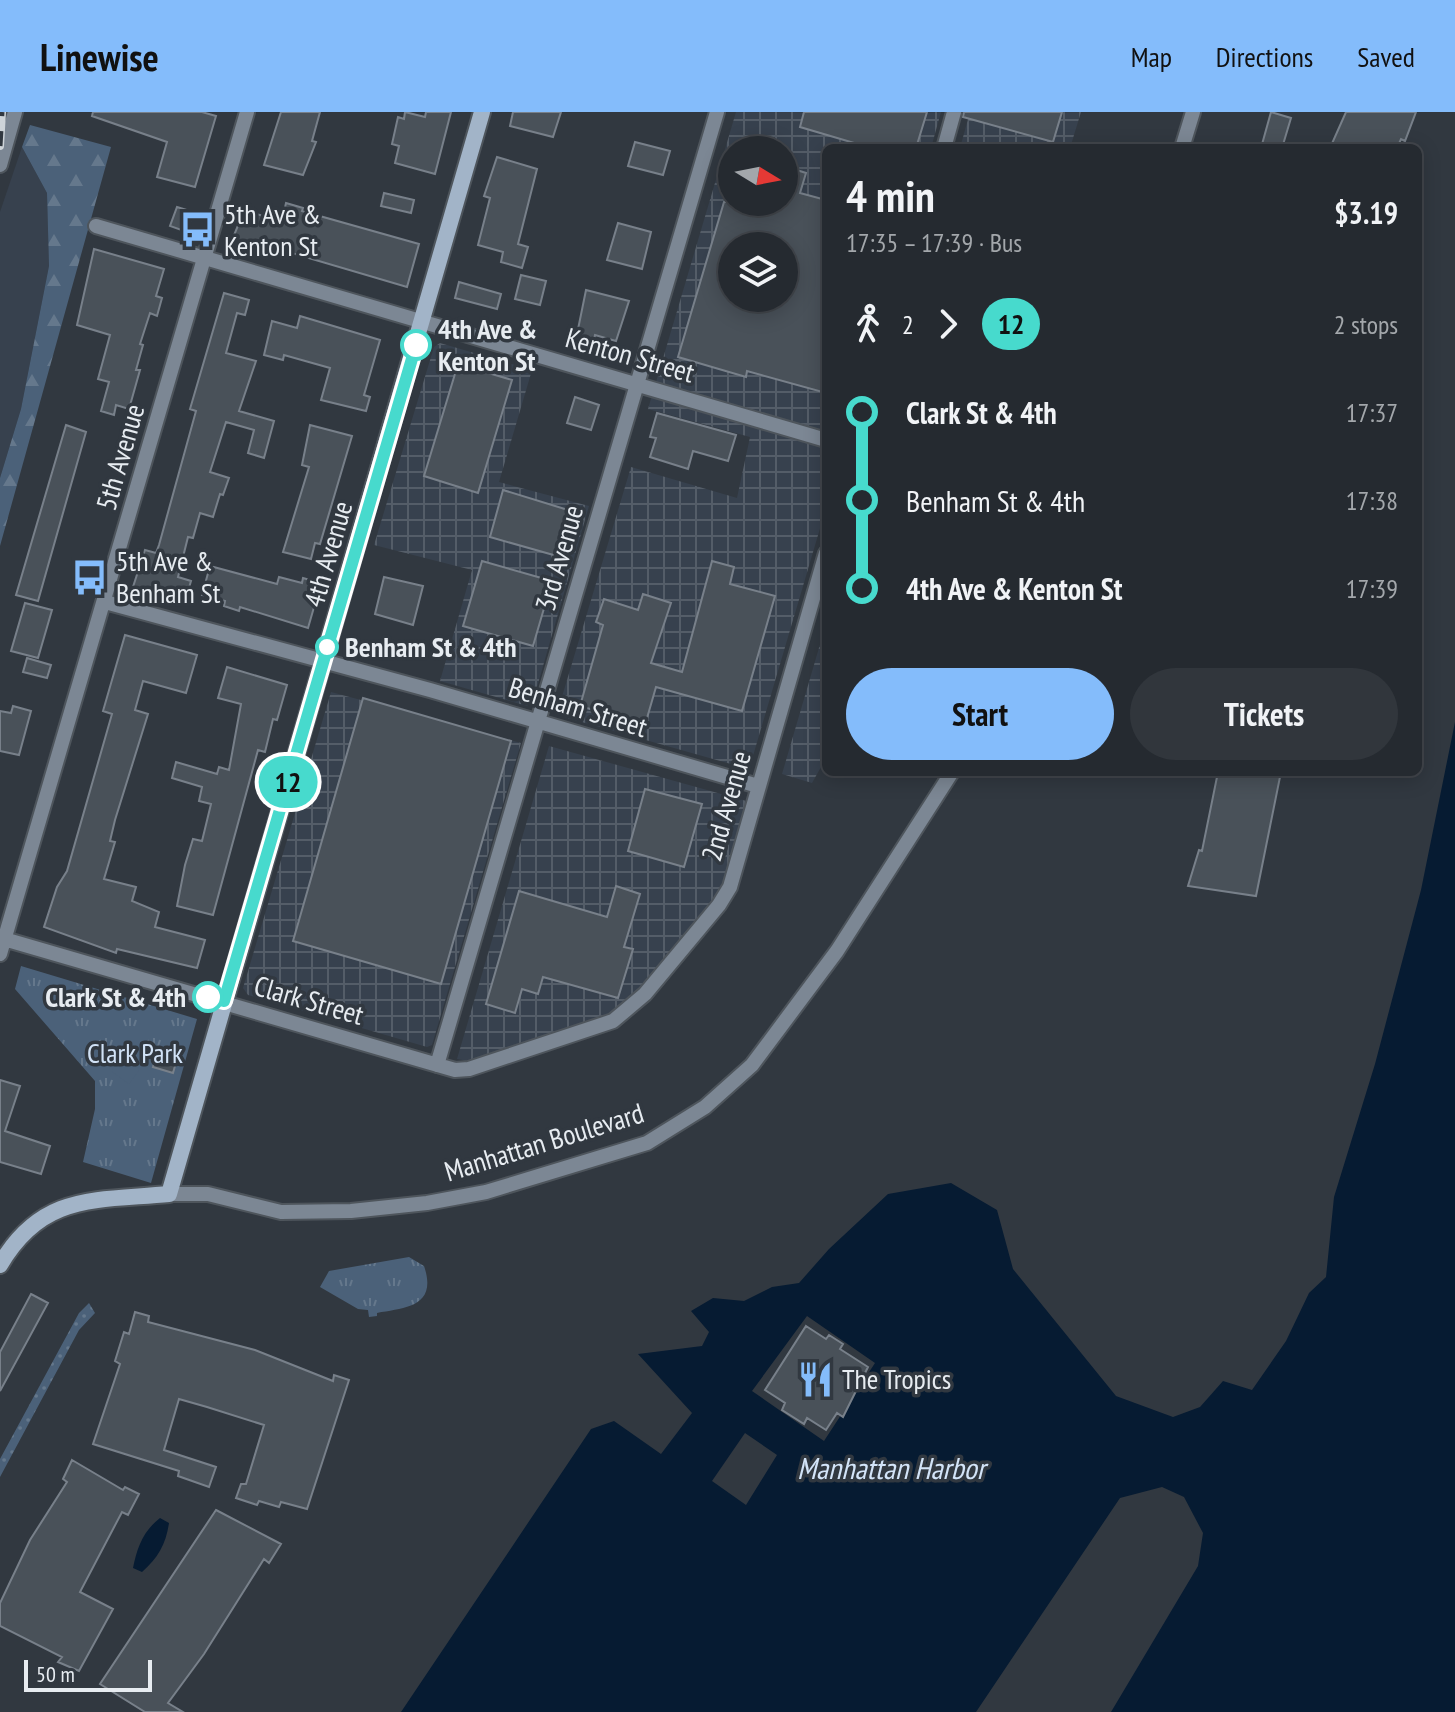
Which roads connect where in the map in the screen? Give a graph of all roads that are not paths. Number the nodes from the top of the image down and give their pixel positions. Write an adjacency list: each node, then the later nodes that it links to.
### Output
1 (15, 112): 9 (street)
2 (247, 112): 11 (street, 5th Avenue)
3 (482, 112): 12 (street, 4th Avenue)
4 (717, 112): 13 (street, 3rd Avenue)
5 (954, 112): 7 (street)
6 (1193, 112): 8 (street)
7 (945, 144)
8 (1183, 144)
9 (0, 165)
10 (96, 226): 11 (street, Kenton Street)
11 (204, 257): 12 (street, Kenton Street); 16 (street, 5th Avenue)
12 (423, 322): 13 (street, Kenton Street); 17 (street, 4th Avenue)
13 (637, 384): 14 (street, Kenton Street); 18 (street, 3rd Avenue)
14 (822, 439)
15 (822, 567): 20 (street, 2nd Avenue)
16 (105, 602): 17 (street, Benham Street); 21 (street, 5th Avenue)
17 (323, 662): 18 (street, Benham Street); 23 (street, 4th Avenue)
18 (537, 721): 20 (street, Benham Street); 25 (street, 3rd Avenue)
19 (949, 776): 26 (street, Manhattan Boulevard)
20 (758, 786): 24 (street, 2nd Avenue)
21 (4, 939): 22 (street, 5th Avenue); 23 (street, Clark Street)
22 (0, 954)
23 (224, 1001): 25 (street, Clark Street); 26 (street, 4th Avenue)
24 (597, 1026): 25 (street, Clark Street)
25 (437, 1065)
26 (169, 1194): 27 (street)
27 (0, 1265)

